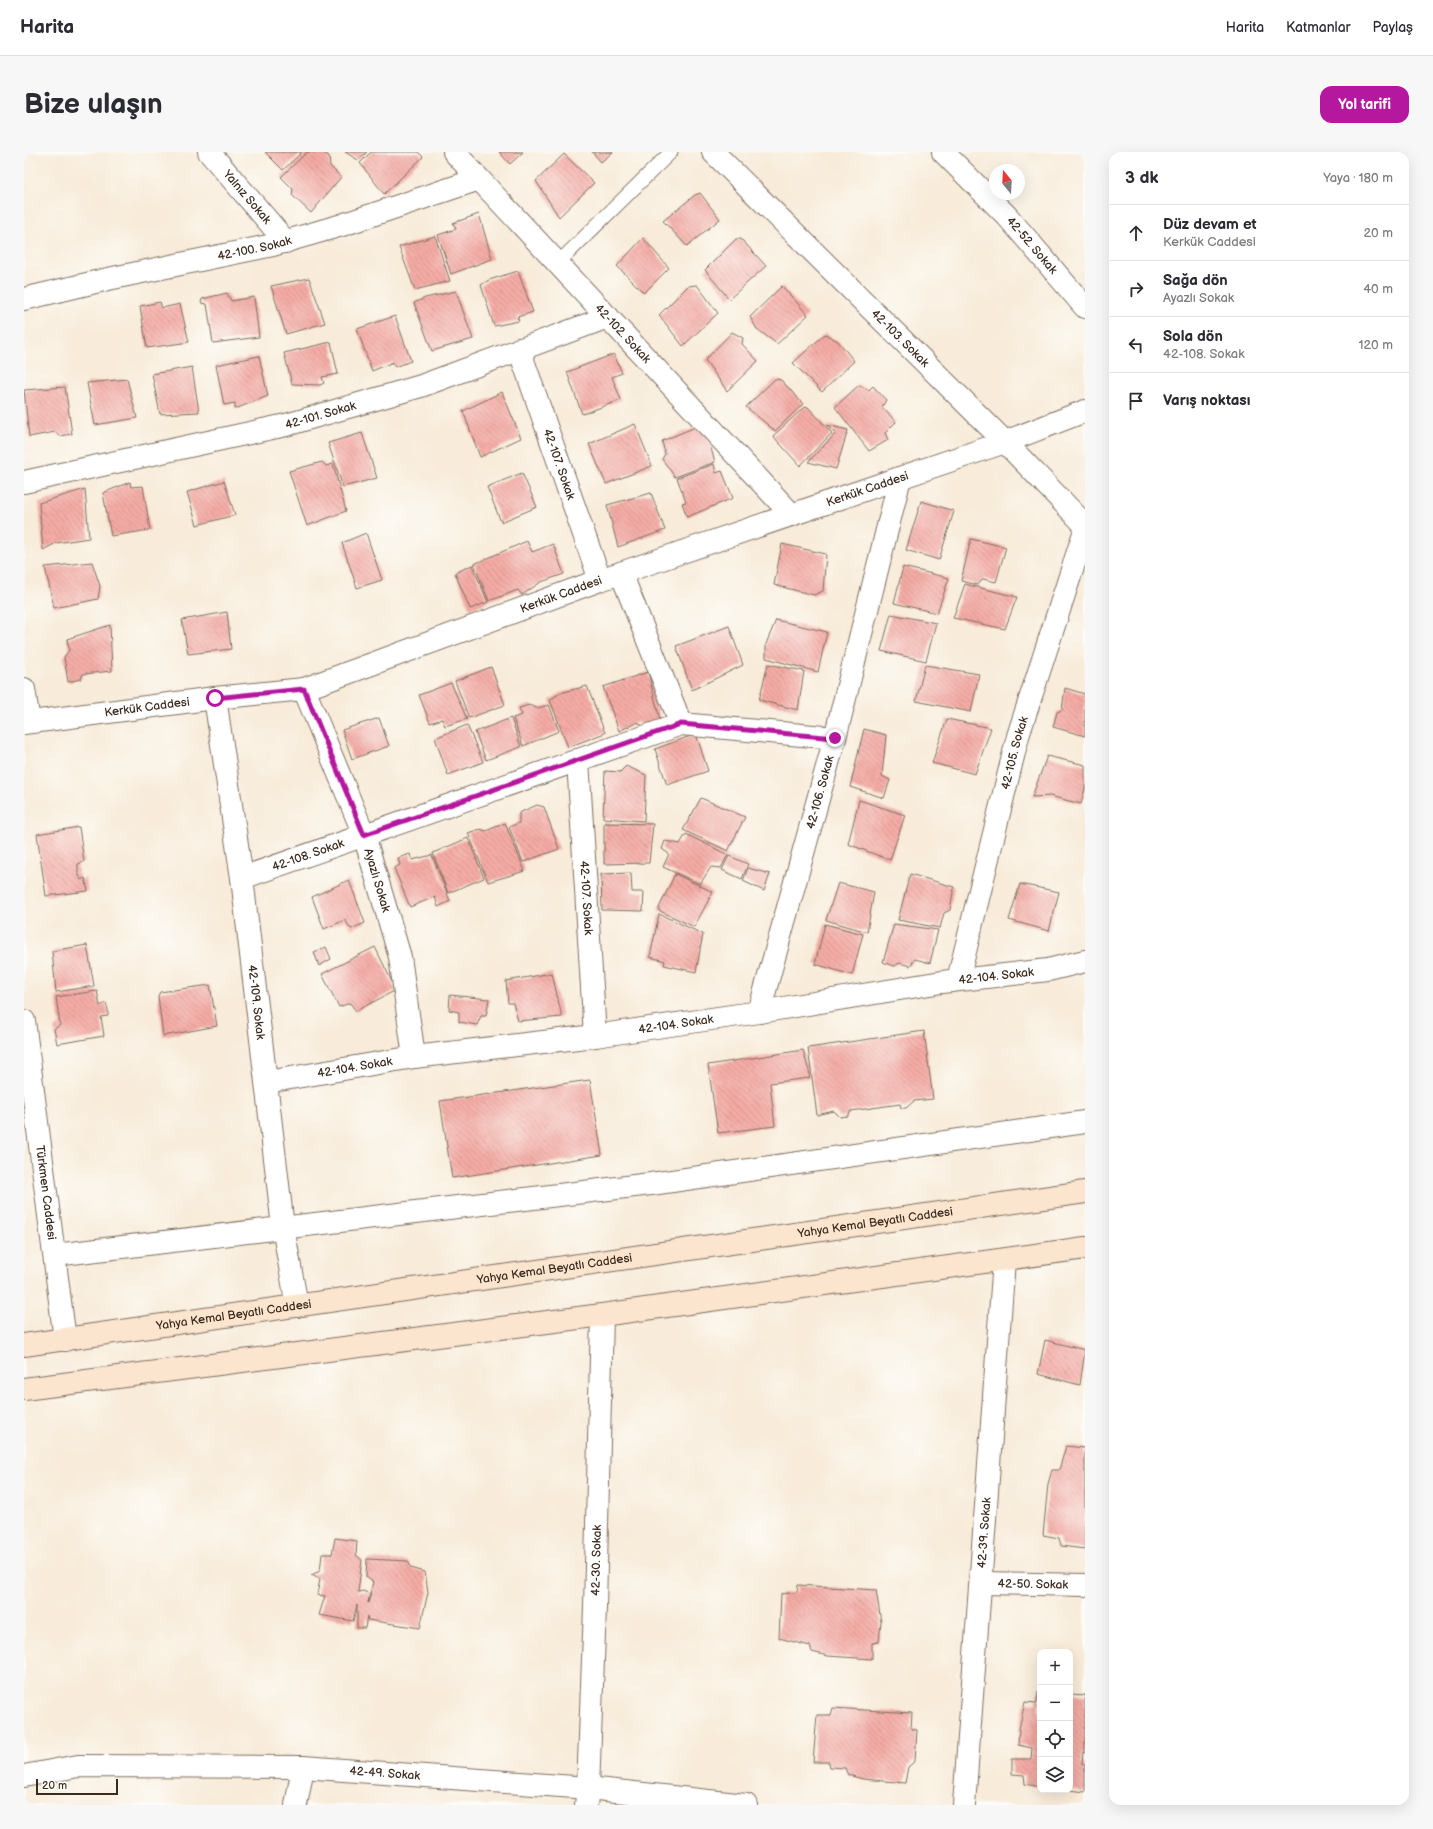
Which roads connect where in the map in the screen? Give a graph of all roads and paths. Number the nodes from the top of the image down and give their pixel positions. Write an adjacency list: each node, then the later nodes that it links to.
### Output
1 (209, 152): 7 (street, Yalnız Sokak)
2 (454, 152): 6 (street, 42-102. Sokak)
3 (672, 152): 8 (lane)
4 (713, 152): 14 (street, 42-103. Sokak)
5 (943, 152): 10 (street, 42-52. Sokak)
6 (479, 179): 7 (street, 42-100. Sokak); 8 (street, 42-102. Sokak)
7 (286, 242): 9 (street, 42-100. Sokak)
8 (558, 263): 11 (street, 42-102. Sokak)
9 (24, 299)
10 (1085, 307)
11 (608, 317): 12 (street, 42-101. Sokak); 17 (street, 42-102. Sokak)
12 (519, 349): 16 (street, 42-101. Sokak); 20 (street, 42-107. Sokak)
13 (1085, 411): 14 (street, Kerkük Caddesi)
14 (1005, 442): 15 (street, Kerkük Caddesi); 18 (street, 42-103. Sokak)
15 (900, 478): 17 (street, Kerkük Caddesi); 26 (street, 42-106. Sokak)
16 (24, 482)
17 (792, 515): 20 (street, Kerkük Caddesi)
18 (1085, 525)
19 (1085, 530): 31 (street, 42-105. Sokak)
20 (611, 576): 22 (street, Kerkük Caddesi); 25 (street, 42-107. Sokak)
21 (24, 689): 24 (street)
22 (304, 689): 23 (street, Kerkük Caddesi); 28 (street, Ayazlı Sokak)
23 (215, 698): 24 (street, Kerkük Caddesi); 29 (street, 42-109. Sokak)
24 (26, 722)
25 (681, 724): 26 (street, 42-108. Sokak); 27 (street, 42-108. Sokak)
26 (835, 738): 32 (street, 42-106. Sokak)
27 (578, 760): 28 (street, 42-108. Sokak); 34 (street, 42-107. Sokak)
28 (364, 835): 29 (street, 42-108. Sokak); 35 (street, Ayazlı Sokak)
29 (242, 878): 36 (street, 42-109. Sokak)
30 (1085, 961): 31 (street, 42-104. Sokak)
31 (958, 980): 32 (street, 42-104. Sokak)
32 (759, 1012): 34 (street, 42-104. Sokak)
33 (24, 1021): 41 (street, Türkmen Caddesi)
34 (595, 1036): 35 (street, 42-104. Sokak)
35 (414, 1057): 36 (street, 42-104. Sokak)
36 (267, 1082): 39 (street, 42-109. Sokak)
37 (1085, 1122): 39 (street)
38 (1085, 1192): 43 (street, Yahya Kemal Beyatlı Caddesi)
39 (283, 1227): 41 (street); 43 (street, 42-109. Sokak)
40 (1085, 1248): 42 (street)
41 (55, 1255): 45 (street, Türkmen Caddesi)
42 (1004, 1260): 44 (street); 48 (street, 42-39. Sokak)
43 (297, 1306): 45 (street, Yahya Kemal Beyatlı Caddesi)
44 (602, 1315): 47 (street); 52 (street, 42-30. Sokak)
45 (65, 1340): 46 (street, Yahya Kemal Beyatlı Caddesi)
46 (24, 1345)
47 (24, 1389)
48 (981, 1583): 49 (street, 42-50. Sokak); 55 (street, 42-39. Sokak)
49 (1085, 1585)
50 (303, 1767): 51 (street, 42-49. Sokak); 52 (street, 42-49. Sokak); 53 (street)
51 (24, 1776)
52 (587, 1796): 54 (street, 42-49. Sokak)
53 (296, 1805)
54 (746, 1805)
55 (964, 1805)

